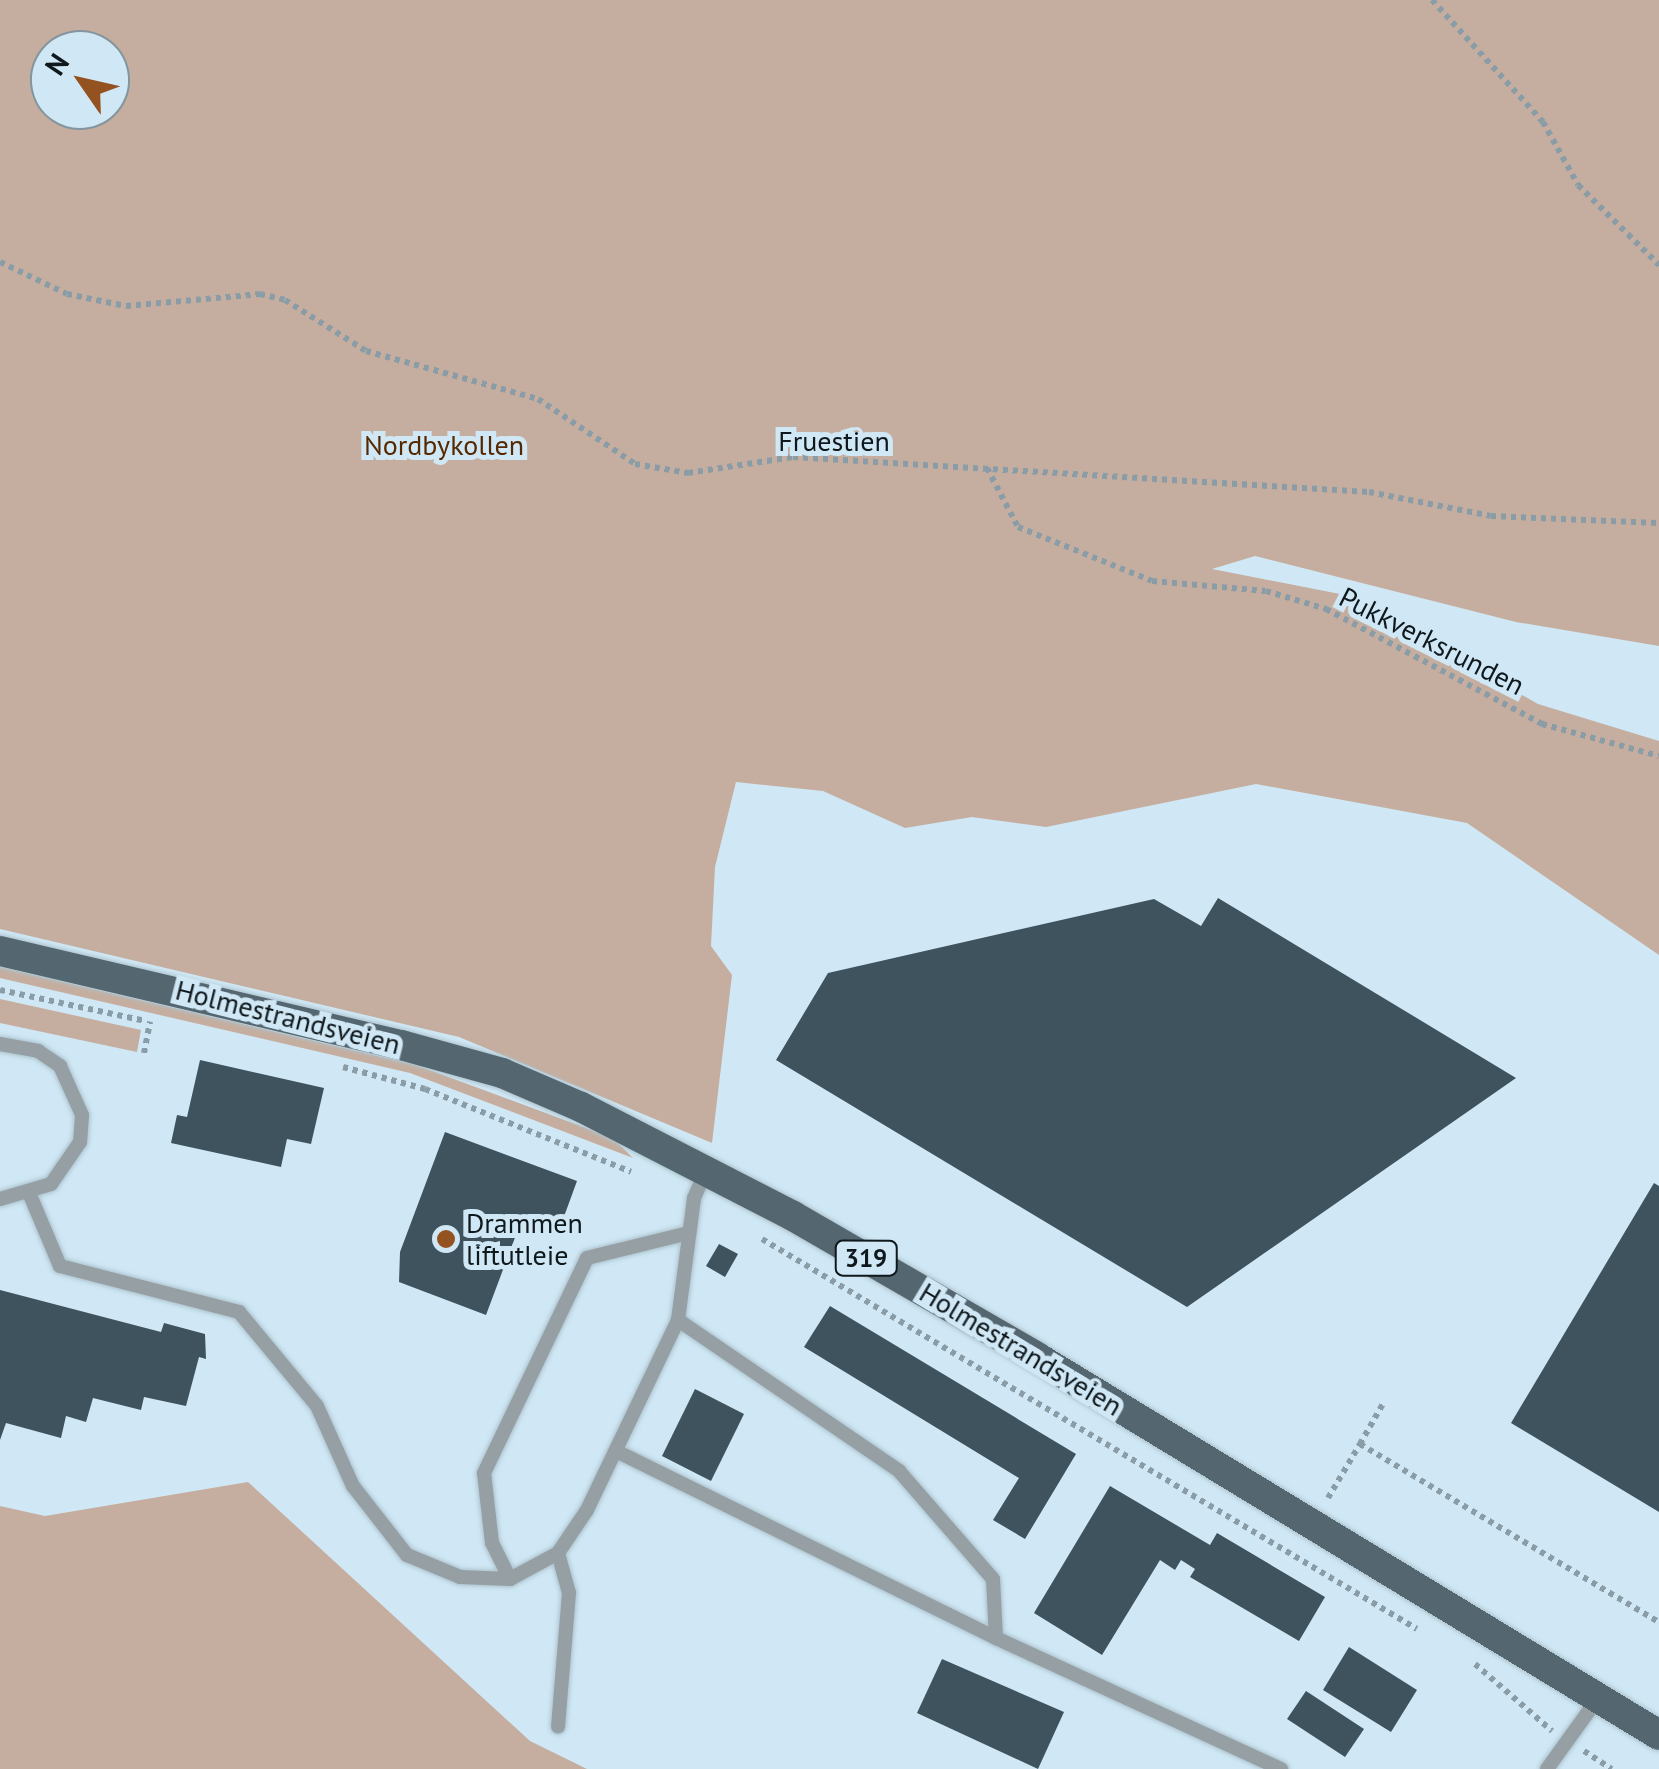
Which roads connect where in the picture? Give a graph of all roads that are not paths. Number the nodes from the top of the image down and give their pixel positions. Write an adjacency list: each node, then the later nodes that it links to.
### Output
1 (0, 951): 3 (main road, Holmestrandsveien / 319)
2 (0, 1044): 4 (lane)
3 (706, 1170): 6 (lane); 12 (main road, Holmestrandsveien / 319)
4 (30, 1196): 5 (lane); 10 (lane)
5 (0, 1199)
6 (690, 1233): 7 (lane); 10 (lane)
7 (678, 1320): 8 (lane); 11 (lane)
8 (616, 1451): 9 (lane); 11 (lane)
9 (558, 1553): 10 (lane); 13 (lane)
10 (510, 1578)
11 (996, 1638): 15 (lane)
12 (1599, 1697): 14 (main road, Holmestrandsveien / 319); 16 (lane)
13 (558, 1727)
14 (1659, 1734)
15 (1282, 1769)
16 (1547, 1769)

